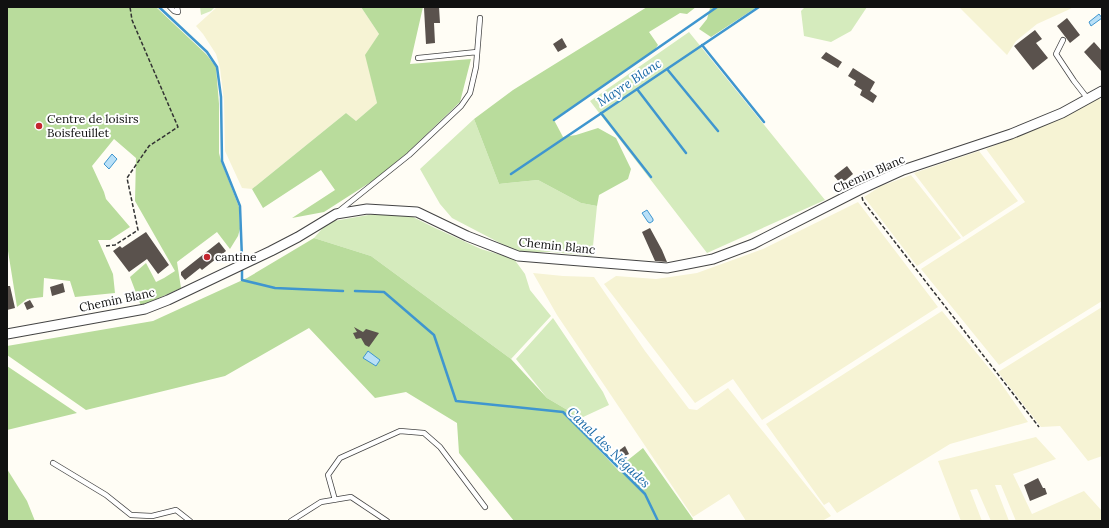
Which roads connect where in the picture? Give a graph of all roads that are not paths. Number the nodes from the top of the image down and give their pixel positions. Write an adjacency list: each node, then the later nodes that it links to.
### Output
1 (170, 7): 2 (lane)
2 (177, 7)
3 (480, 18): 5 (lane)
4 (1063, 40): 8 (lane)
5 (477, 52): 6 (lane); 9 (lane)
6 (418, 58)
7 (1102, 91): 8 (street, Chemin Blanc)
8 (1088, 99): 9 (street, Chemin Blanc)
9 (336, 214): 10 (street, Chemin Blanc)
10 (7, 334)
11 (53, 463): 14 (lane)
12 (335, 500): 13 (lane); 15 (lane); 16 (lane)
13 (485, 507)
14 (190, 521)
15 (291, 521)
16 (387, 521)

